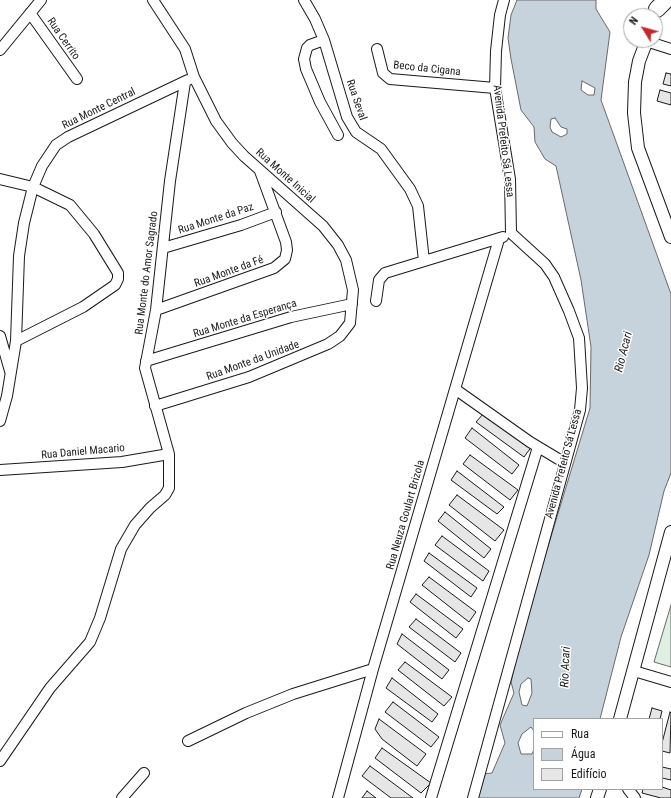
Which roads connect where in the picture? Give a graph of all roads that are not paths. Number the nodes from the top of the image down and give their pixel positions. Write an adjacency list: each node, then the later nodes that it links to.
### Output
1 (41, 0): 5 (street)
2 (153, 0): 11 (street, Rua Monte Inicial)
3 (304, 0): 6 (street, Rua Seval)
4 (504, 0): 12 (street, Avenida Prefeito Sá Lessa)
5 (30, 13): 9 (street); 10 (street, Rua Cerrito)
6 (324, 40): 13 (street); 22 (street, Rua Seval)
7 (644, 48): 19 (street)
8 (377, 49): 12 (street, Beco da Cigana)
9 (0, 50)
10 (77, 79)
11 (189, 79): 14 (street, Rua Monte Inicial); 16 (street, Rua Monte Central); 21 (street, Rua Monte do Amor Sagrado)
12 (496, 88): 18 (street, Avenida Prefeito Sá Lessa)
13 (338, 135)
14 (258, 168): 17 (street, Rua Monte da Fé); 24 (street, Rua Monte Inicial)
15 (0, 179): 16 (street)
16 (33, 187): 28 (street, Rua Monte Central); 28 (street)
17 (276, 212): 21 (street, Rua Monte da Paz); 25 (street, Rua Monte da Fé)
18 (511, 233): 20 (street); 36 (street, Avenida Prefeito Sá Lessa)
19 (671, 237)
20 (499, 239): 22 (street); 31 (street, Rua Neuza Goulart Brizola)
21 (163, 248): 25 (street, Rua Monte do Amor Sagrado)
22 (424, 261): 23 (street)
23 (376, 301)
24 (352, 304): 26 (street, Rua Monte Inicial); 29 (street, Rua Monte da Esperança)
25 (156, 310): 29 (street, Rua Monte do Amor Sagrado)
26 (350, 323): 32 (street, Rua Monte da Unidade)
27 (0, 336): 30 (street)
28 (16, 341): 30 (street, Rua Monte Central)
29 (146, 361): 32 (street, Rua Monte do Amor Sagrado)
30 (11, 374): 33 (street, Rua Monte Central)
31 (455, 389): 34 (street); 40 (street, Rua Neuza Goulart Brizola)
32 (155, 406): 35 (street, Rua Monte do Amor Sagrado)
33 (1, 418)
34 (538, 447): 36 (street); 50 (street)
35 (169, 454): 37 (street, Rua Daniel Macario); 45 (street, Rua Monte do Amor Sagrado)
36 (565, 463): 51 (street, Avenida Prefeito Sá Lessa)
37 (0, 470)
38 (671, 532): 39 (street)
39 (667, 559): 41 (street)
40 (373, 669): 44 (street); 49 (street, Rua Neuza Goulart Brizola)
41 (634, 671): 42 (street); 43 (street)
42 (671, 682)
43 (620, 718)
44 (188, 741)
45 (0, 761)
46 (144, 773): 48 (street)
47 (629, 790): 52 (street)
48 (122, 798)
49 (338, 798)
50 (431, 798)
51 (473, 798)
52 (635, 798)

